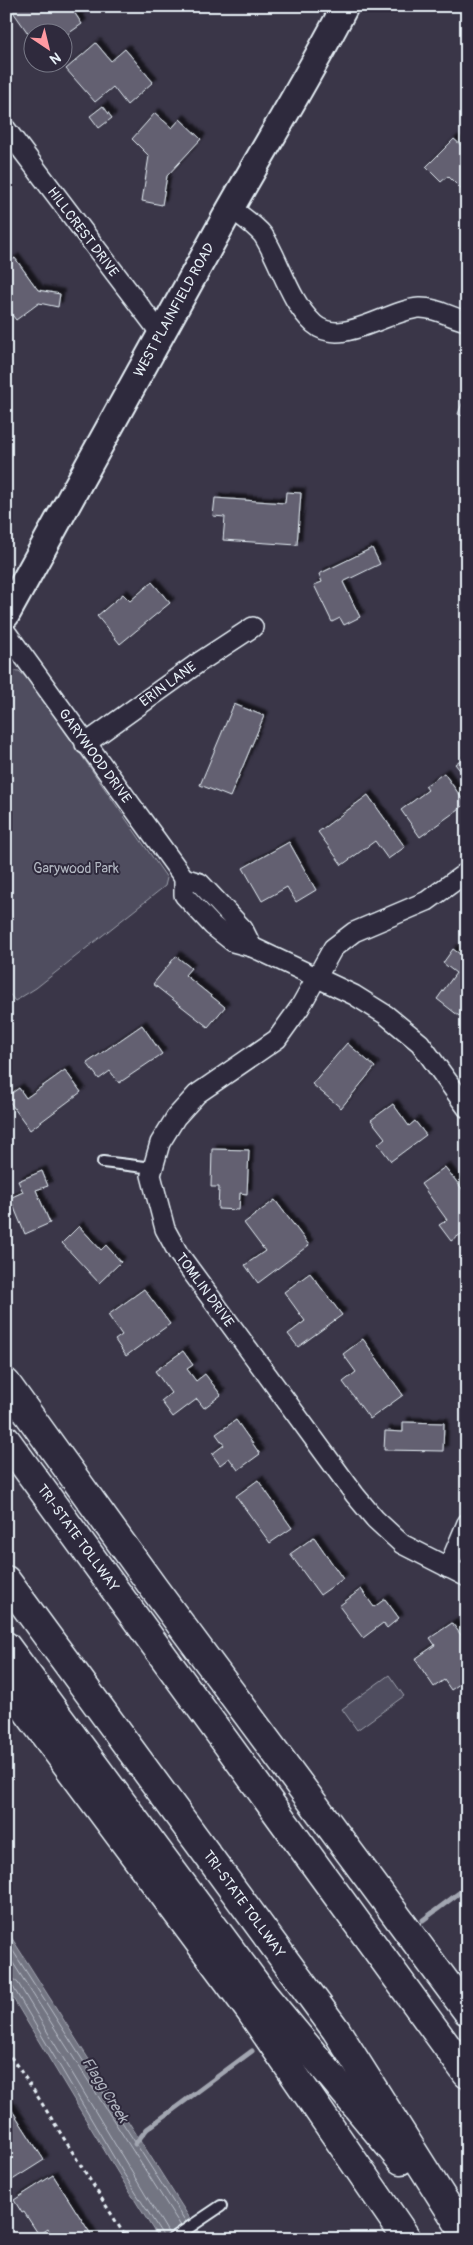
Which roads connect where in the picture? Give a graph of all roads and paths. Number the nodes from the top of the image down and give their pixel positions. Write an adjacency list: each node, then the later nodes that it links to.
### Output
1 (345, 6): 3 (main road, WEST PLAINFIELD ROAD)
2 (6, 129): 5 (street, HILLCREST DRIVE)
3 (231, 208): 4 (street); 5 (main road, WEST PLAINFIELD ROAD)
4 (467, 321)
5 (161, 334): 6 (main road, WEST PLAINFIELD ROAD)
6 (6, 615)
7 (253, 627): 9 (street, ERIN LANE)
8 (6, 632): 9 (street, GARYWOOD DRIVE)
9 (85, 744): 11 (street, GARYWOOD DRIVE)
10 (467, 872): 11 (street, TOMLIN DRIVE)
11 (315, 978): 12 (street, GARYWOOD DRIVE); 14 (street, TOMLIN DRIVE)
12 (467, 1108)
13 (103, 1162): 14 (lane)
14 (153, 1168): 18 (street, TOMLIN DRIVE)
15 (6, 1383): 23 (highway)
16 (6, 1440): 25 (highway, TRI-STATE TOLLWAY)
17 (467, 1523): 18 (street)
18 (448, 1568): 19 (street, TOMLIN DRIVE)
19 (467, 1577)
20 (6, 1580): 27 (highway, TRI-STATE TOLLWAY)
21 (6, 1646): 27 (highway)
22 (6, 1683): 30 (highway)
23 (467, 2010)
24 (6, 2050): 28 (path)
25 (467, 2074)
26 (217, 2209): 29 (lane)
27 (466, 2238)
28 (127, 2239)
29 (172, 2239)
30 (407, 2239)

